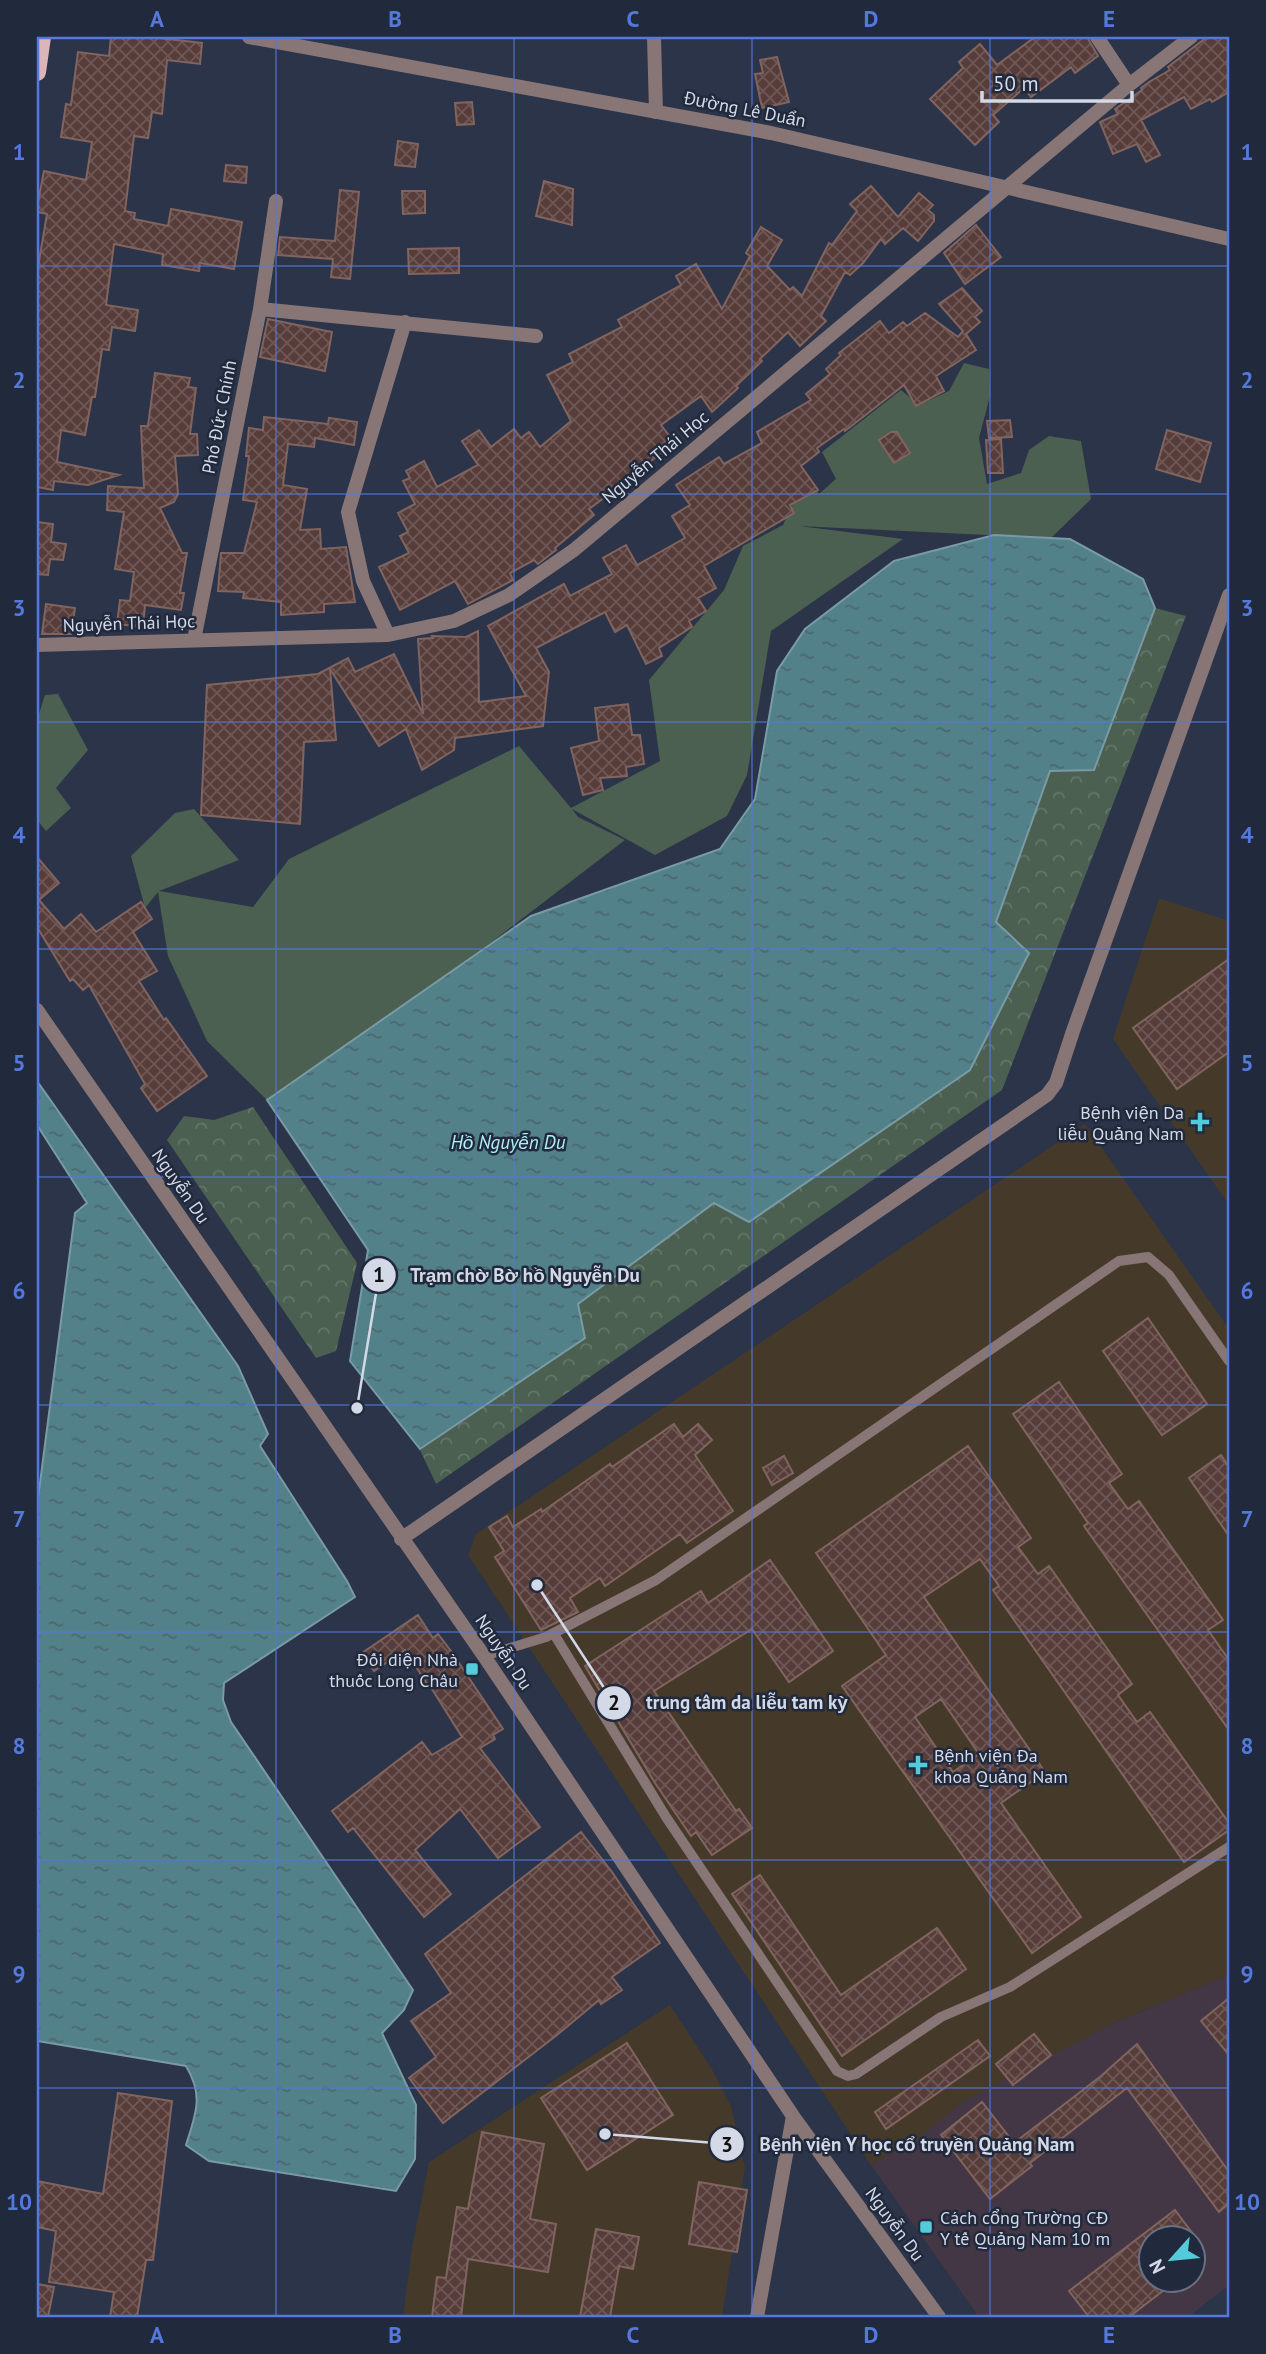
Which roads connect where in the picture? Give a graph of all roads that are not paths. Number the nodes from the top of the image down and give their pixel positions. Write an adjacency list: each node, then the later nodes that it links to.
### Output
1 (42, 37): 6 (main road)
2 (249, 37): 8 (street, Đường Lê Duẩn)
3 (653, 37): 8 (street)
4 (1097, 37): 7 (street)
5 (1191, 37): 7 (street, Nguyễn Thái Học)
6 (37, 72)
7 (1129, 85): 9 (street, Nguyễn Thái Học)
8 (656, 112): 9 (street, Đường Lê Duẩn)
9 (1007, 188): 11 (street, Đường Lê Duẩn); 16 (street, Nguyễn Thái Học)
10 (276, 201): 12 (street, Phó Đức Chính)
11 (1229, 239)
12 (260, 309): 13 (street); 17 (street, Phó Đức Chính)
13 (405, 322): 14 (street); 16 (street)
14 (536, 336)
15 (1229, 595): 21 (street)
16 (388, 635): 17 (street, Nguyễn Thái Học)
17 (194, 640): 18 (street, Nguyễn Thái Học)
18 (37, 645)
19 (37, 1010): 21 (street, Nguyễn Du)
20 (1229, 1361): 22 (lane)
21 (401, 1539): 23 (street, Nguyễn Du)
22 (554, 1634): 23 (lane); 24 (lane)
23 (484, 1656): 25 (street, Nguyễn Du)
24 (1229, 1846)
25 (793, 2116): 26 (street); 27 (street, Nguyễn Du)
26 (757, 2317)
27 (939, 2317)

